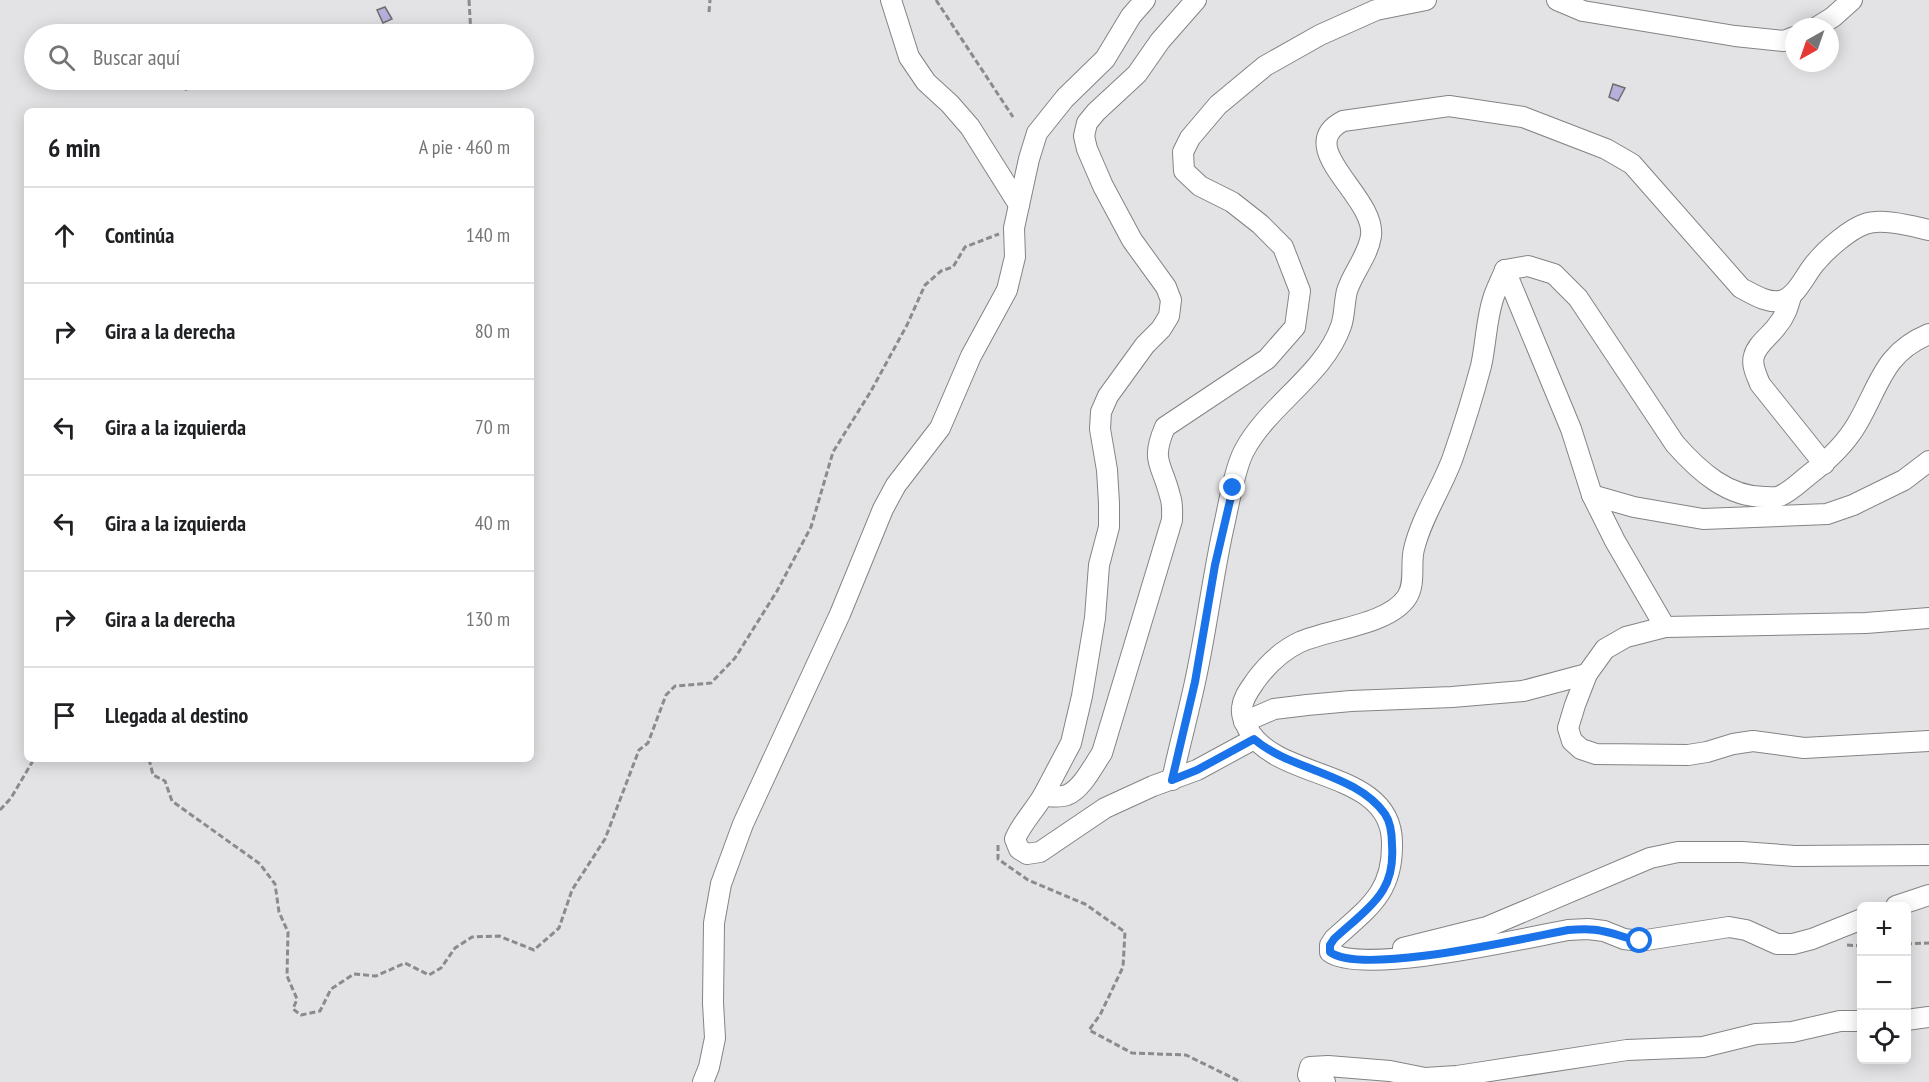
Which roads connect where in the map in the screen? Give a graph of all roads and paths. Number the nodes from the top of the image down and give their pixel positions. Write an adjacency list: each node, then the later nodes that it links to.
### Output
1 (469, 0): 12 (path)
2 (710, 0): 10 (path)
3 (891, 0): 15 (street)
4 (936, 0): 14 (path)
5 (1146, 0): 15 (street)
6 (1196, 0): 34 (street)
7 (1426, 0): 34 (street)
8 (1557, 0): 13 (street)
9 (1852, 0): 11 (street)
10 (709, 12)
11 (1831, 18)
12 (470, 24)
13 (1785, 41)
14 (1013, 117)
15 (1019, 205): 16 (street)
16 (1014, 228): 32 (path); 47 (street)
17 (1929, 230): 19 (street)
18 (1505, 270): 23 (street); 24 (street); 29 (street)
19 (1791, 296): 22 (street); 33 (street)
20 (1929, 334): 22 (street)
21 (1929, 461): 25 (street)
22 (1824, 464): 24 (street)
23 (1592, 495): 25 (street); 27 (street)
24 (1755, 497): 25 (street)
25 (1768, 516)
26 (1929, 618): 27 (street)
27 (1665, 627): 28 (street)
28 (1587, 674): 29 (street); 30 (street)
29 (1249, 731): 33 (street); 43 (street)
30 (1929, 741)
31 (32, 762): 35 (path)
32 (150, 762)
33 (1172, 780): 34 (street)
34 (1043, 796)
35 (0, 810)
36 (998, 841): 48 (path)
37 (1929, 855): 43 (street)
38 (1929, 895): 39 (street)
39 (1908, 902)
40 (1857, 921): 43 (street)
41 (1929, 943): 42 (path)
42 (1911, 944)
43 (1358, 960)
44 (1929, 1017): 45 (street)
45 (1911, 1019)
46 (1857, 1021): 49 (street)
47 (703, 1082)
48 (1241, 1082)
49 (1325, 1082)

